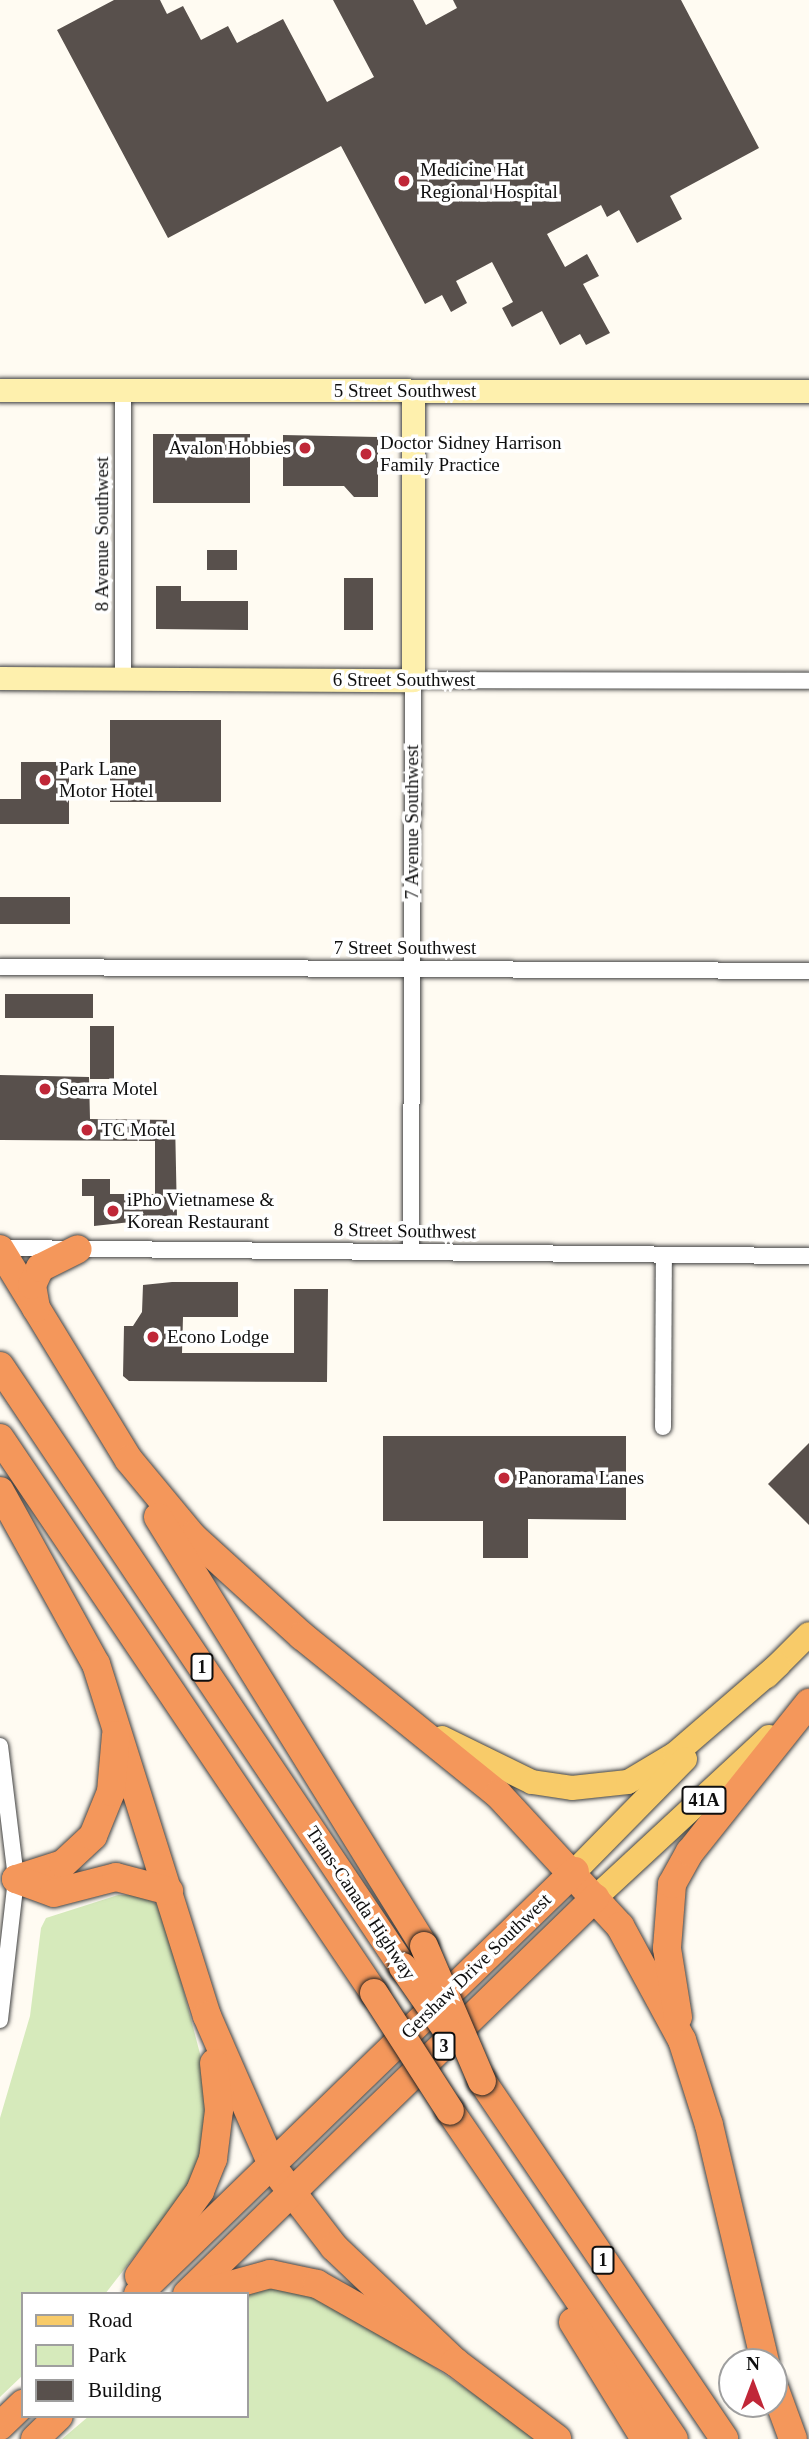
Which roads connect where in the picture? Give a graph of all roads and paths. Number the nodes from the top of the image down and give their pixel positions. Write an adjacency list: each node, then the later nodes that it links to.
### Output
1 (0, 390): 2 (street, 5 Street Southwest)
2 (123, 390): 3 (street, 5 Street Southwest); 6 (street, 8 Avenue Southwest)
3 (413, 391): 4 (street, 5 Street Southwest); 7 (street, 7 Avenue Southwest)
4 (809, 391)
5 (0, 678): 6 (street, 6 Street Southwest)
6 (123, 679): 7 (street, 6 Street Southwest)
7 (413, 680): 8 (street, 6 Street Southwest); 10 (street, 7 Avenue Southwest)
8 (809, 681)
9 (0, 967): 10 (street, 7 Street Southwest)
10 (412, 969): 11 (street, 7 Street Southwest); 14 (street, 7 Avenue Southwest)
11 (809, 971)
12 (0, 1248): 13 (street, 8 Street Southwest); 17 (highway)
13 (78, 1249): 14 (street, 8 Street Southwest); 17 (highway)
14 (411, 1252): 15 (street, 8 Street Southwest)
15 (664, 1255): 16 (street, 8 Street Southwest); 19 (street)
16 (809, 1256)
17 (36, 1308): 21 (highway)
18 (0, 1366): 37 (highway, Trans-Canada Highway / 1, bridge)
19 (663, 1427)
20 (0, 1438): 38 (highway, Trans-Canada Highway / 1, bridge)
21 (129, 1460): 28 (highway); 37 (highway, bridge)
22 (0, 1491): 27 (highway)
23 (809, 1634): 24 (main road, Gershaw Drive Southwest / 41A)
24 (778, 1665): 28 (main road); 30 (main road, Gershaw Drive Southwest / 41A)
25 (809, 1697): 33 (main road, Gershaw Drive Southwest / 41A)
26 (809, 1703): 36 (highway)
27 (117, 1717): 31 (highway); 32 (highway)
28 (411, 1720): 30 (highway)
29 (0, 1746): 31 (street)
30 (575, 1871): 33 (highway); 39 (highway, Gershaw Drive Southwest / 3)
31 (16, 1880): 32 (highway); 35 (street)
32 (169, 1891): 34 (highway)
33 (595, 1898): 36 (highway); 40 (highway, Gershaw Drive Southwest / 3)
34 (207, 2016): 39 (highway); 41 (highway)
35 (0, 2020)
36 (682, 2040): 45 (highway)
37 (482, 2081): 55 (highway, Trans-Canada Highway / 1)
38 (450, 2110): 53 (highway); 54 (highway, Trans-Canada Highway / 1)
39 (274, 2169): 40 (highway); 42 (highway, Gershaw Drive Southwest / 3)
40 (290, 2192): 43 (highway, Gershaw Drive Southwest / 3); 46 (highway)
41 (126, 2292)
42 (140, 2292)
43 (189, 2292)
44 (205, 2292): 46 (highway)
45 (762, 2348)
46 (455, 2362): 52 (highway)
47 (21, 2406): 50 (highway)
48 (57, 2418): 51 (highway)
49 (785, 2418): 56 (highway)
50 (0, 2426)
51 (35, 2439)
52 (557, 2439)
53 (645, 2439)
54 (674, 2439)
55 (724, 2439)
56 (793, 2439)

